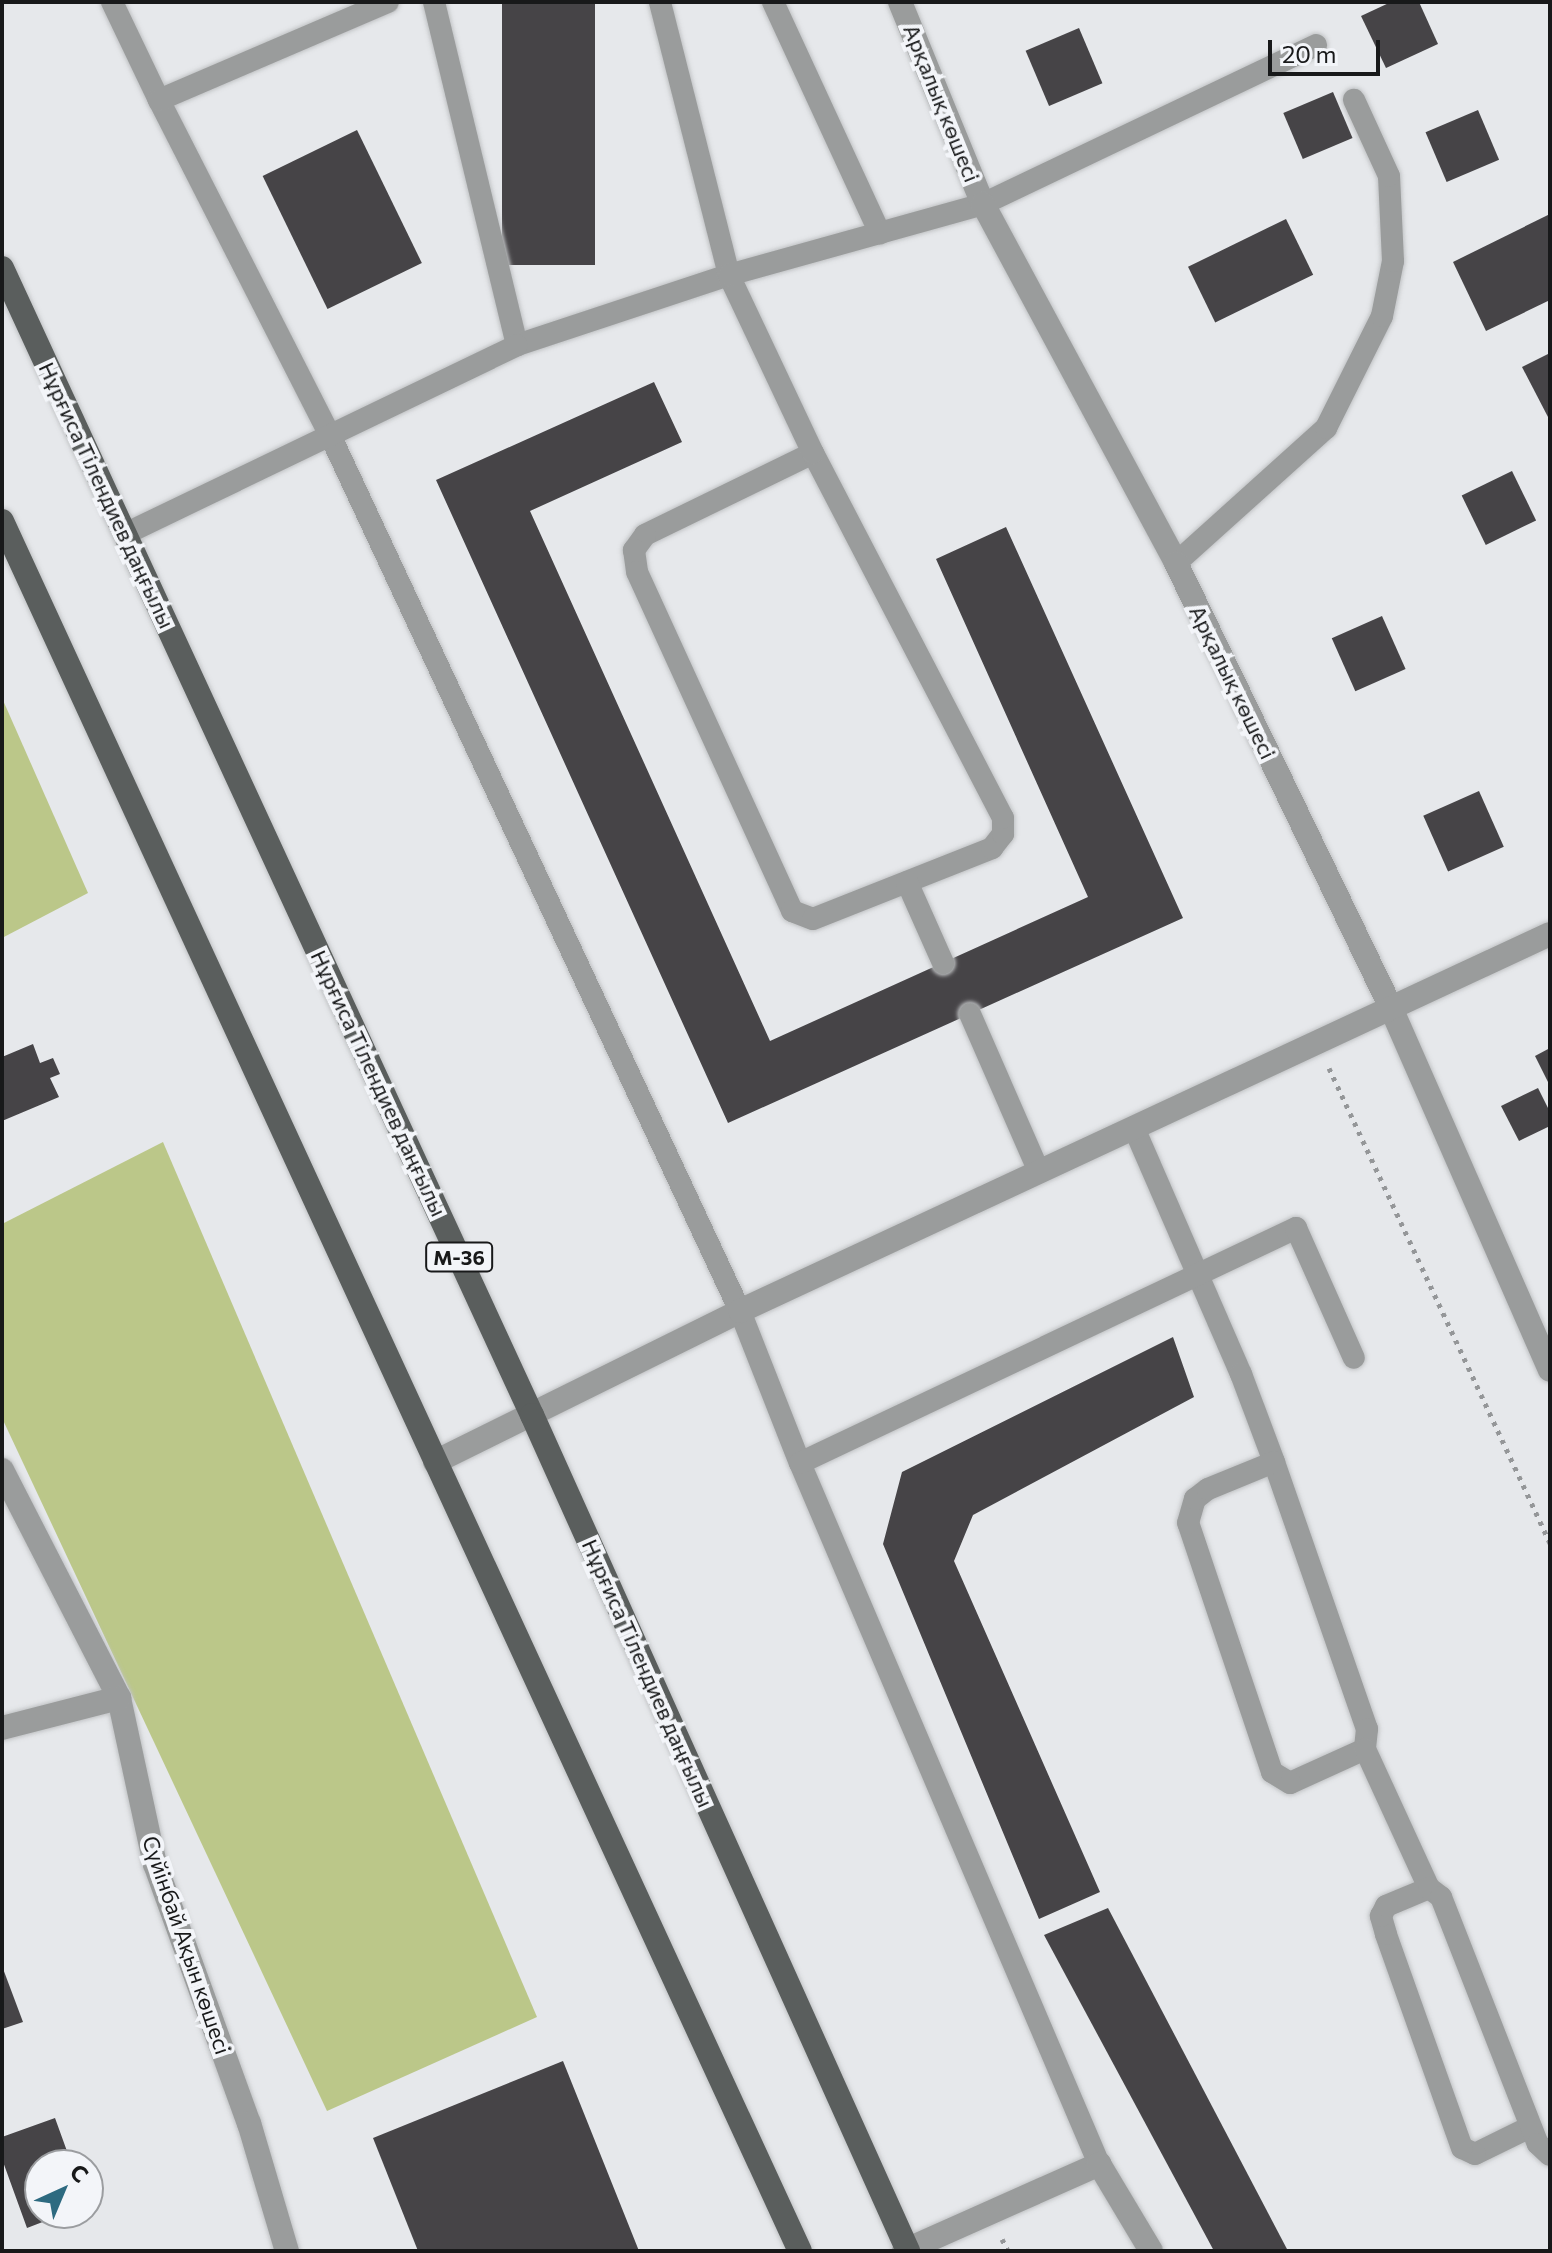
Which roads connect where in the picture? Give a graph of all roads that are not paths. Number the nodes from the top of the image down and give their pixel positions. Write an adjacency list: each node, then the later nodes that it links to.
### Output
1 (112, 2): 8 (lane)
2 (388, 2): 8 (lane)
3 (434, 2): 14 (lane)
4 (660, 2): 13 (lane)
5 (773, 2): 11 (lane)
6 (900, 2): 10 (street, Арқалық көшесі)
7 (1316, 45): 10 (lane)
8 (159, 100): 15 (lane)
9 (1354, 100): 19 (lane)
10 (983, 204): 11 (lane); 19 (street, Арқалық көшесі)
11 (880, 234): 13 (lane)
12 (2, 268): 18 (main road, Нұрғиса Тілендиев даңғылы / M-36)
13 (729, 275): 14 (lane); 16 (lane)
14 (517, 345): 15 (lane)
15 (330, 435): 18 (lane); 28 (lane)
16 (813, 453): 20 (lane); 20 (lane)
17 (2, 521): 32 (main road)
18 (125, 534): 31 (main road, Нұрғиса Тілендиев даңғылы / M-36)
19 (1176, 563): 23 (street, Арқалық көшесі)
20 (907, 882): 22 (lane)
21 (1550, 934): 23 (street)
22 (943, 963)
23 (1391, 1008): 25 (street); 30 (street, Арқалық көшесі)
24 (970, 1014): 26 (lane)
25 (1134, 1128): 26 (street); 27 (lane)
26 (1039, 1172): 28 (street)
27 (1200, 1274): 29 (lane); 33 (lane); 34 (lane)
28 (740, 1311): 31 (street); 34 (lane)
29 (1354, 1358)
30 (1550, 1370)
31 (532, 1415): 32 (street); 43 (main road, Нұрғиса Тілендиев даңғылы / M-36)
32 (435, 1462): 45 (main road)
33 (1274, 1462): 38 (lane); 38 (lane)
34 (800, 1463): 42 (lane)
35 (2, 1470): 36 (street, Сүйінбай Ақын көшесі)
36 (119, 1698): 37 (street); 44 (street, Сүйінбай Ақын көшесі)
37 (2, 1728)
38 (1365, 1749): 39 (lane)
39 (1429, 1888): 40 (lane); 40 (lane)
40 (1530, 2127): 41 (lane)
41 (1550, 2155)
42 (1099, 2164): 43 (street); 46 (street)
43 (907, 2250)
44 (287, 2251)
45 (800, 2251)
46 (1151, 2251)

